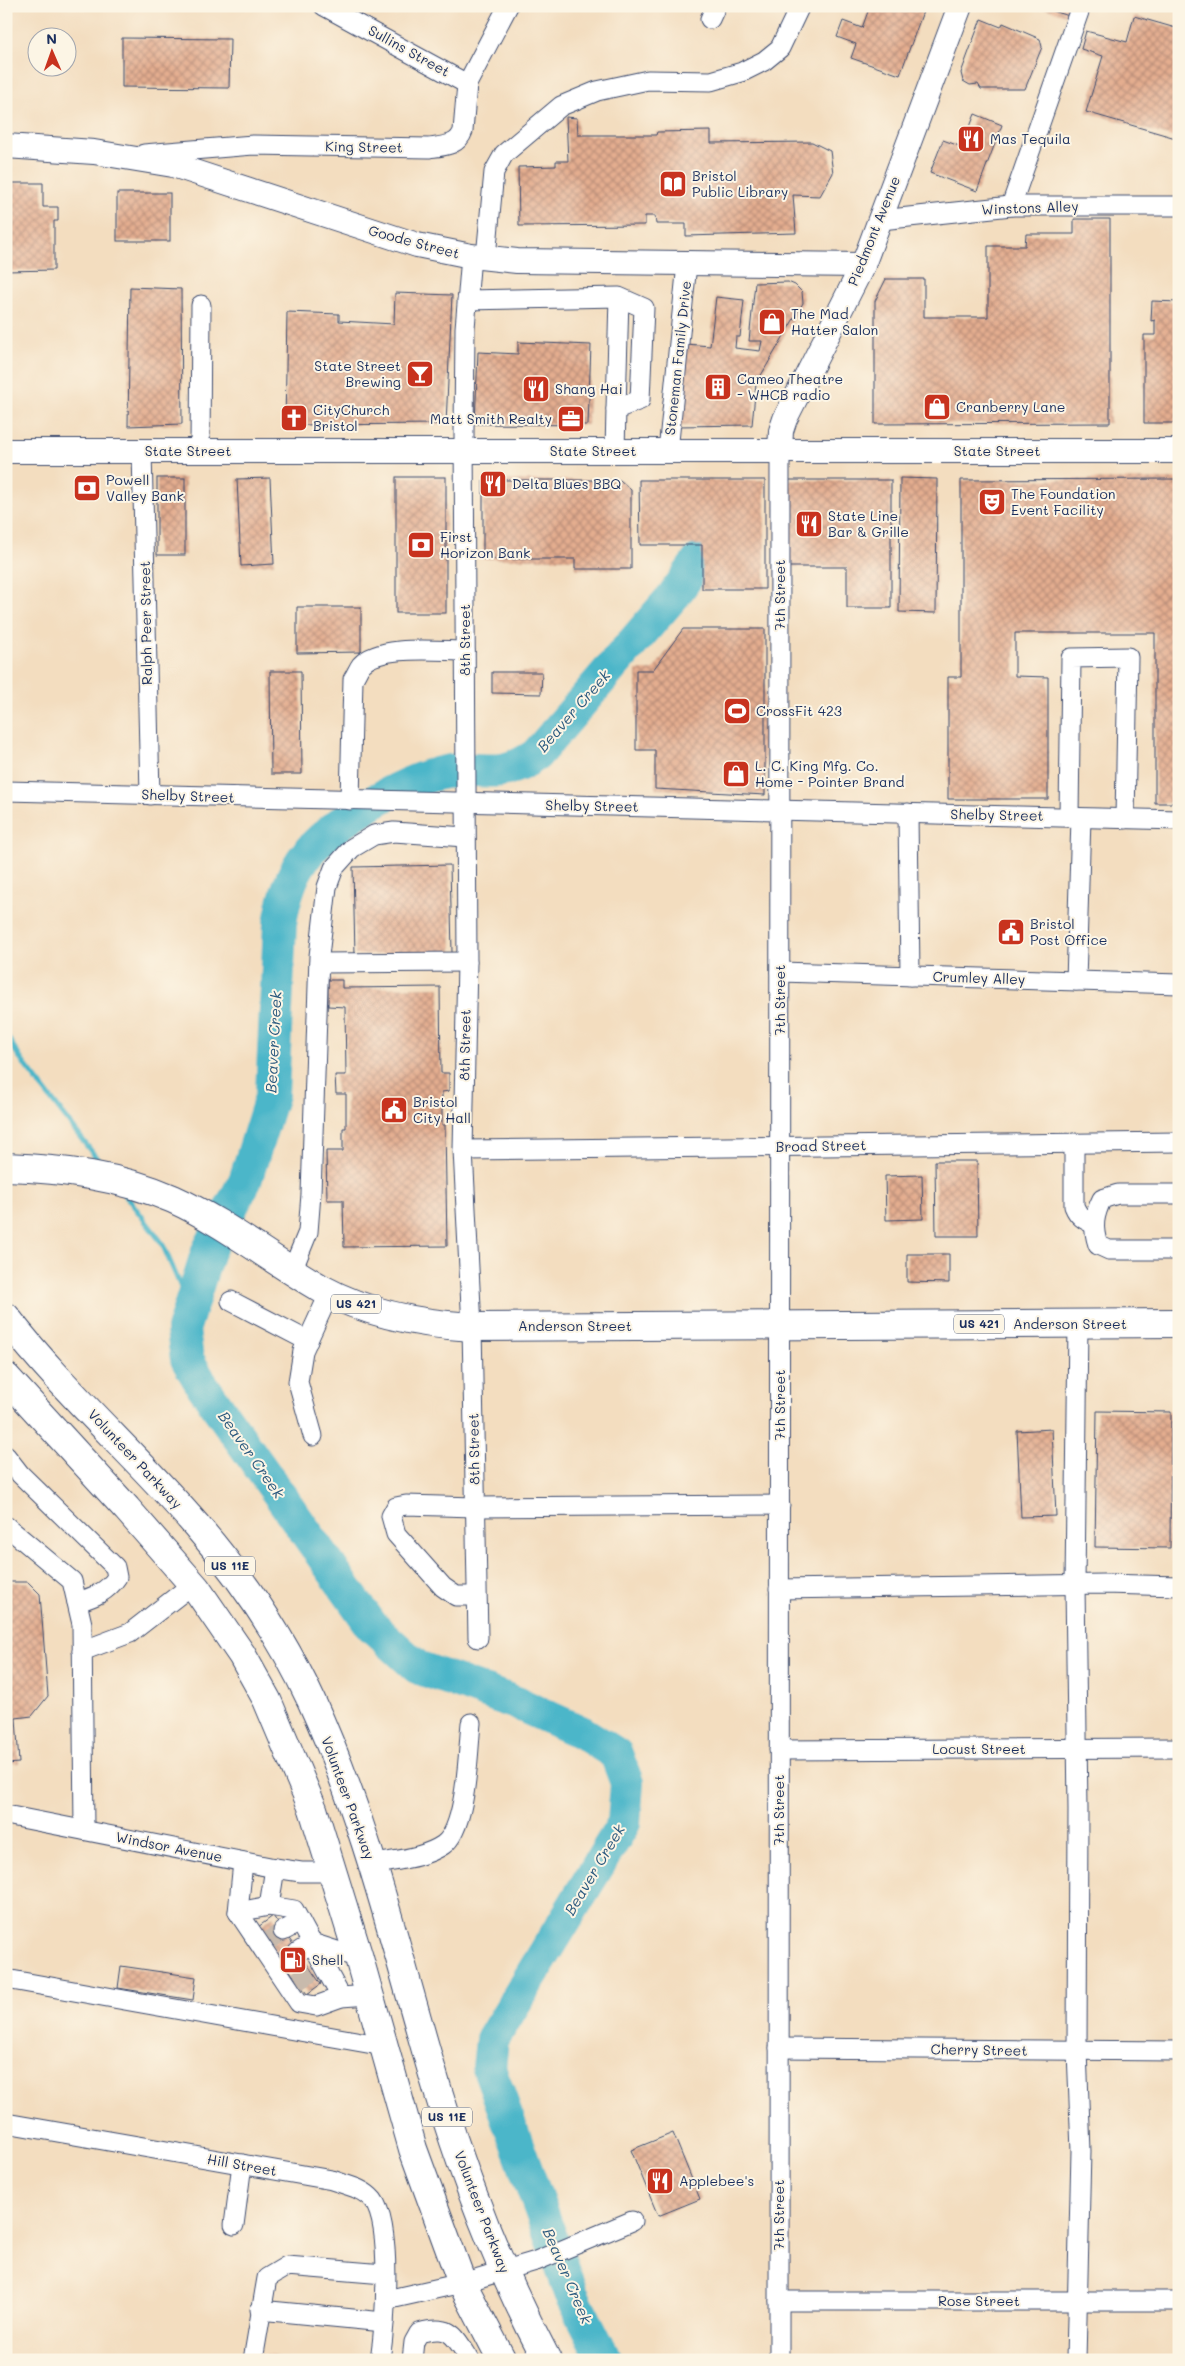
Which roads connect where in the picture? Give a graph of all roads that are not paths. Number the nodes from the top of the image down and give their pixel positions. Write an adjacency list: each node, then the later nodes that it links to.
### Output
1 (324, 6): 6 (street, Sullins Street)
2 (508, 6): 6 (street, King Street)
3 (800, 6): 12 (street)
4 (960, 6): 11 (main road, Piedmont Avenue)
5 (1081, 6): 9 (street)
6 (467, 84): 8 (street, King Street)
7 (6, 146): 8 (main road, Goode Street)
8 (122, 156): 12 (main road, Goode Street)
9 (1012, 206): 10 (street, Winstons Alley); 11 (street, Winstons Alley)
10 (1179, 206)
11 (881, 220): 14 (main road, Piedmont Avenue)
12 (478, 257): 13 (main road, Goode Street); 15 (street)
13 (687, 264): 14 (main road, Goode Street); 22 (street, Stoneman Family Drive)
14 (863, 265): 23 (main road, Piedmont Avenue)
15 (467, 300): 20 (street); 21 (street)
16 (201, 305): 19 (street)
17 (6, 451): 18 (main road, State Street)
18 (142, 451): 19 (main road, State Street); 27 (street, Ralph Peer Street)
19 (200, 451): 20 (main road, State Street)
20 (464, 451): 21 (main road, State Street); 25 (street, 8th Street)
21 (615, 451): 22 (main road, State Street)
22 (668, 451): 23 (main road, State Street)
23 (780, 451): 24 (main road, State Street); 31 (street, 7th Street)
24 (1179, 451)
25 (465, 651): 28 (street, 8th Street); 29 (street)
26 (6, 791): 27 (street, Shelby Street)
27 (150, 795): 29 (street, Shelby Street)
28 (464, 796): 30 (street, Shelby Street); 31 (street, Shelby Street); 37 (street, 8th Street)
29 (350, 800): 30 (street, Shelby Street)
30 (387, 800): 36 (street)
31 (780, 810): 32 (street, Shelby Street); 40 (street, 7th Street)
32 (908, 813): 33 (street, Shelby Street); 41 (street)
33 (1075, 817): 34 (street, Shelby Street); 34 (street); 42 (street)
34 (1125, 819): 35 (street, Shelby Street)
35 (1179, 820)
36 (385, 832): 37 (street); 39 (street)
37 (465, 837): 38 (street, 8th Street)
38 (467, 962): 39 (street); 47 (street, 8th Street)
39 (319, 963): 52 (street)
40 (780, 972): 41 (street, Crumley Alley); 46 (street, 7th Street)
41 (910, 976): 42 (street, Crumley Alley)
42 (1076, 981): 43 (street, Crumley Alley)
43 (1179, 984)
44 (1179, 1142): 45 (street, Broad Street)
45 (1074, 1143): 46 (street, Broad Street); 50 (street)
46 (780, 1146): 47 (street, Broad Street); 58 (street, 7th Street)
47 (463, 1150): 59 (street, 8th Street)
48 (6, 1167): 52 (highway, Anderson Street / US 421)
49 (1179, 1194): 50 (street)
50 (1094, 1224): 51 (street)
51 (1179, 1250)
52 (292, 1271): 53 (highway, Anderson Street / US 421)
53 (330, 1292): 59 (highway, Anderson Street / US 421); 60 (street)
54 (231, 1302): 60 (street)
55 (7, 1318): 82 (highway, Volunteer Parkway / US 11E)
56 (1078, 1323): 57 (highway, Anderson Street / US 421); 58 (highway, Anderson Street / US 421); 68 (street)
57 (1179, 1324)
58 (780, 1325): 59 (highway, Anderson Street / US 421); 64 (street, 7th Street)
59 (472, 1327): 65 (street, 8th Street)
60 (308, 1341): 62 (street)
61 (6, 1377): 67 (highway, US 11E)
62 (313, 1436)
63 (6, 1456): 72 (street)
64 (780, 1505): 65 (street); 70 (street, 7th Street)
65 (475, 1507): 71 (street, 8th Street); 71 (street)
66 (6, 1526): 72 (street)
67 (193, 1584): 74 (street); 84 (highway, US 11E)
68 (1075, 1585): 69 (street); 70 (street); 76 (street)
69 (1179, 1586)
70 (779, 1589): 78 (street, 7th Street)
71 (476, 1596): 73 (street, 8th Street)
72 (77, 1602): 74 (street)
73 (478, 1638)
74 (82, 1651): 80 (street)
75 (471, 1723): 82 (street)
76 (1076, 1748): 77 (street, Locust Street); 78 (street, Locust Street); 97 (street)
77 (1179, 1748)
78 (780, 1750): 96 (street, 7th Street)
79 (6, 1815): 80 (street, Windsor Avenue)
80 (84, 1830): 81 (street, Windsor Avenue)
81 (243, 1862): 83 (street, Windsor Avenue); 86 (street)
82 (372, 1865): 84 (highway); 103 (highway, Volunteer Parkway / US 11E)
83 (275, 1868): 84 (street, Windsor Avenue); 85 (street)
84 (334, 1872): 90 (highway, US 11E)
85 (269, 1906): 86 (street); 87 (street)
86 (238, 1912): 88 (street)
87 (300, 1922): 88 (street); 89 (street)
88 (270, 1939): 89 (street)
89 (291, 1955): 90 (street); 91 (street); 91 (street)
90 (359, 1958): 93 (highway, US 11E)
91 (305, 1976): 94 (street); 94 (street)
92 (6, 1979): 95 (street)
93 (369, 1995): 94 (street); 95 (highway, US 11E)
94 (341, 1997)
95 (384, 2046): 105 (highway, US 11E)
96 (779, 2048): 97 (street, Cherry Street); 107 (street, 7th Street)
97 (1077, 2050): 98 (street, Cherry Street); 109 (street)
98 (1179, 2051)
99 (6, 2123): 100 (street, Hill Street)
100 (242, 2164): 102 (street); 104 (street, Hill Street)
101 (632, 2221): 103 (street)
102 (234, 2225)
103 (504, 2271): 105 (street); 117 (highway, Volunteer Parkway / US 11E)
104 (384, 2274): 106 (street, Hill Street); 110 (street)
105 (462, 2283): 106 (street); 112 (highway, US 11E)
106 (386, 2300): 111 (street, Hill Street)
107 (779, 2301): 109 (street, Rose Street); 118 (street, 7th Street)
108 (1179, 2301): 109 (street, Rose Street)
109 (1076, 2302): 119 (street)
110 (260, 2310): 111 (street); 116 (street)
111 (384, 2322): 113 (street, Hill Street)
112 (499, 2353): 115 (street)
113 (380, 2354): 114 (street)
114 (413, 2357): 115 (street)
115 (470, 2359)
116 (253, 2360)
117 (547, 2360)
118 (779, 2360)
119 (1076, 2360)

